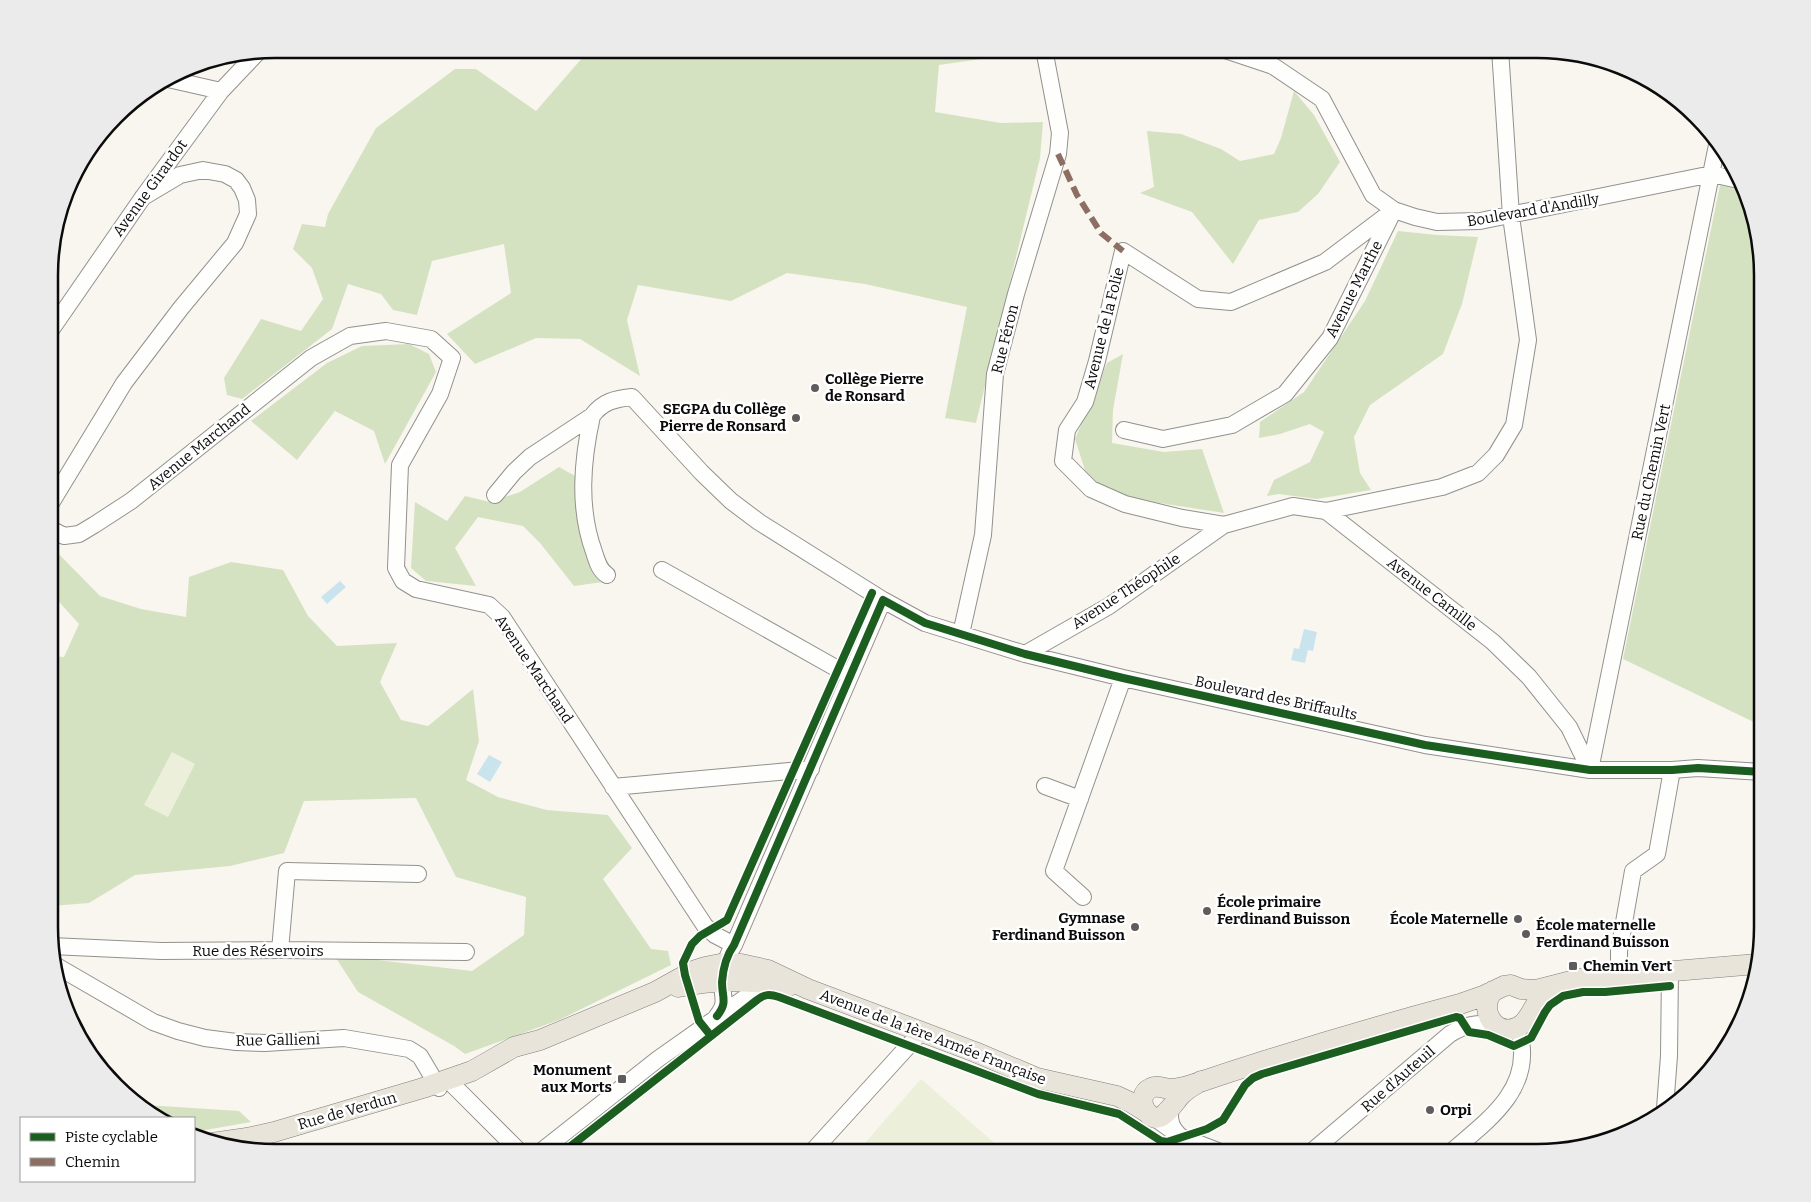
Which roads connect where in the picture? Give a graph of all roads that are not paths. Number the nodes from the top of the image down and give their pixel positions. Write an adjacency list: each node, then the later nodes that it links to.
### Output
1 (1046, 58): 24 (street, Rue Féron)
2 (1249, 58): 11 (street, Boulevard d'Andilly)
3 (1501, 58): 12 (street)
4 (252, 59): 6 (street, Avenue Girardot)
5 (177, 81): 6 (street)
6 (221, 91): 10 (street, Avenue Girardot)
7 (1716, 152): 8 (street, Rue du Chemin Vert)
8 (1712, 174): 9 (street, Boulevard d'Andilly); 12 (street, Boulevard d'Andilly); 29 (street, Rue du Chemin Vert)
9 (1731, 178)
10 (143, 197): 13 (street, Avenue Girardot); 16 (street)
11 (1394, 210): 12 (street, Boulevard d'Andilly); 15 (street, Avenue Marthe); 19 (street, Avenue de la Folie)
12 (1511, 216): 18 (street)
13 (58, 320)
14 (592, 416): 17 (street); 22 (street); 23 (street, Boulevard des Briffaults)
15 (1124, 430)
16 (58, 491)
17 (495, 495)
18 (1326, 511): 19 (street, Avenue Camille); 29 (street, Avenue Camille)
19 (1224, 525): 25 (street, Avenue Théophile)
20 (58, 533): 33 (street, Avenue Marchand)
21 (662, 570): 26 (street)
22 (607, 575)
23 (877, 597): 24 (street, Boulevard des Briffaults); 26 (street)
24 (961, 634): 25 (street, Boulevard des Briffaults)
25 (1025, 654): 27 (street, Boulevard des Briffaults)
26 (850, 676): 28 (street)
27 (1123, 678): 29 (street, Boulevard des Briffaults); 34 (street)
28 (811, 769): 33 (street); 41 (street)
29 (1590, 770): 30 (street, Boulevard des Briffaults)
30 (1672, 770): 31 (street, Boulevard des Briffaults); 44 (street)
31 (1754, 772)
32 (1045, 786): 34 (street)
33 (613, 787): 41 (street, Avenue Marchand)
34 (1080, 799): 36 (street)
35 (418, 874): 38 (street)
36 (1083, 897)
37 (58, 946): 38 (street, Rue des Réservoirs)
38 (280, 950): 39 (street, Rue des Réservoirs)
39 (466, 952)
40 (1750, 965): 43 (main road, Avenue de la 1ère Armée Française)
41 (731, 967): 45 (main road, Avenue de la 1ère Armée Française); 47 (main road, Avenue de la 1ère Armée Française); 51 (street); 52 (street); 56 (main road, Rue de Verdun)
42 (62, 969): 56 (street, Rue Gallieni)
43 (1670, 971): 44 (main road, Avenue de la 1ère Armée Française); 59 (street)
44 (1619, 975): 46 (main road, Avenue de la 1ère Armée Française)
45 (766, 983): 47 (main road, Avenue de la 1ère Armée Française); 51 (street)
46 (1554, 986): 48 (main road, Avenue de la 1ère Armée Française); 53 (main road, Avenue de la 1ère Armée Française)
47 (808, 989): 54 (main road, Avenue de la 1ère Armée Française)
48 (1521, 989): 49 (main road, Avenue de la 1ère Armée Française); 53 (main road)
49 (1493, 991): 50 (main road, Avenue de la 1ère Armée Française); 53 (main road)
50 (1460, 1004): 53 (main road); 55 (main road, Avenue de la 1ère Armée Française)
51 (733, 1006): 52 (street)
52 (717, 1016): 63 (street)
53 (1510, 1025): 66 (street, Rue d'Auteuil); 67 (street)
54 (921, 1032): 58 (main road, Avenue de la 1ère Armée Française); 64 (street)
55 (1201, 1081): 57 (main road, Avenue de la 1ère Armée Française); 60 (main road, Avenue de la 1ère Armée Française)
56 (440, 1085): 61 (main road, Rue de Verdun); 62 (street, Rue Gallieni)
57 (1155, 1089): 58 (main road, Avenue de la 1ère Armée Française); 60 (main road); 60 (main road)
58 (1118, 1096): 60 (main road, Avenue de la 1ère Armée Française)
59 (1665, 1102)
60 (1161, 1111): 65 (street)
61 (232, 1140)
62 (511, 1145)
63 (550, 1145)
64 (818, 1145)
65 (1202, 1145)
66 (1319, 1145)
67 (1459, 1145)

